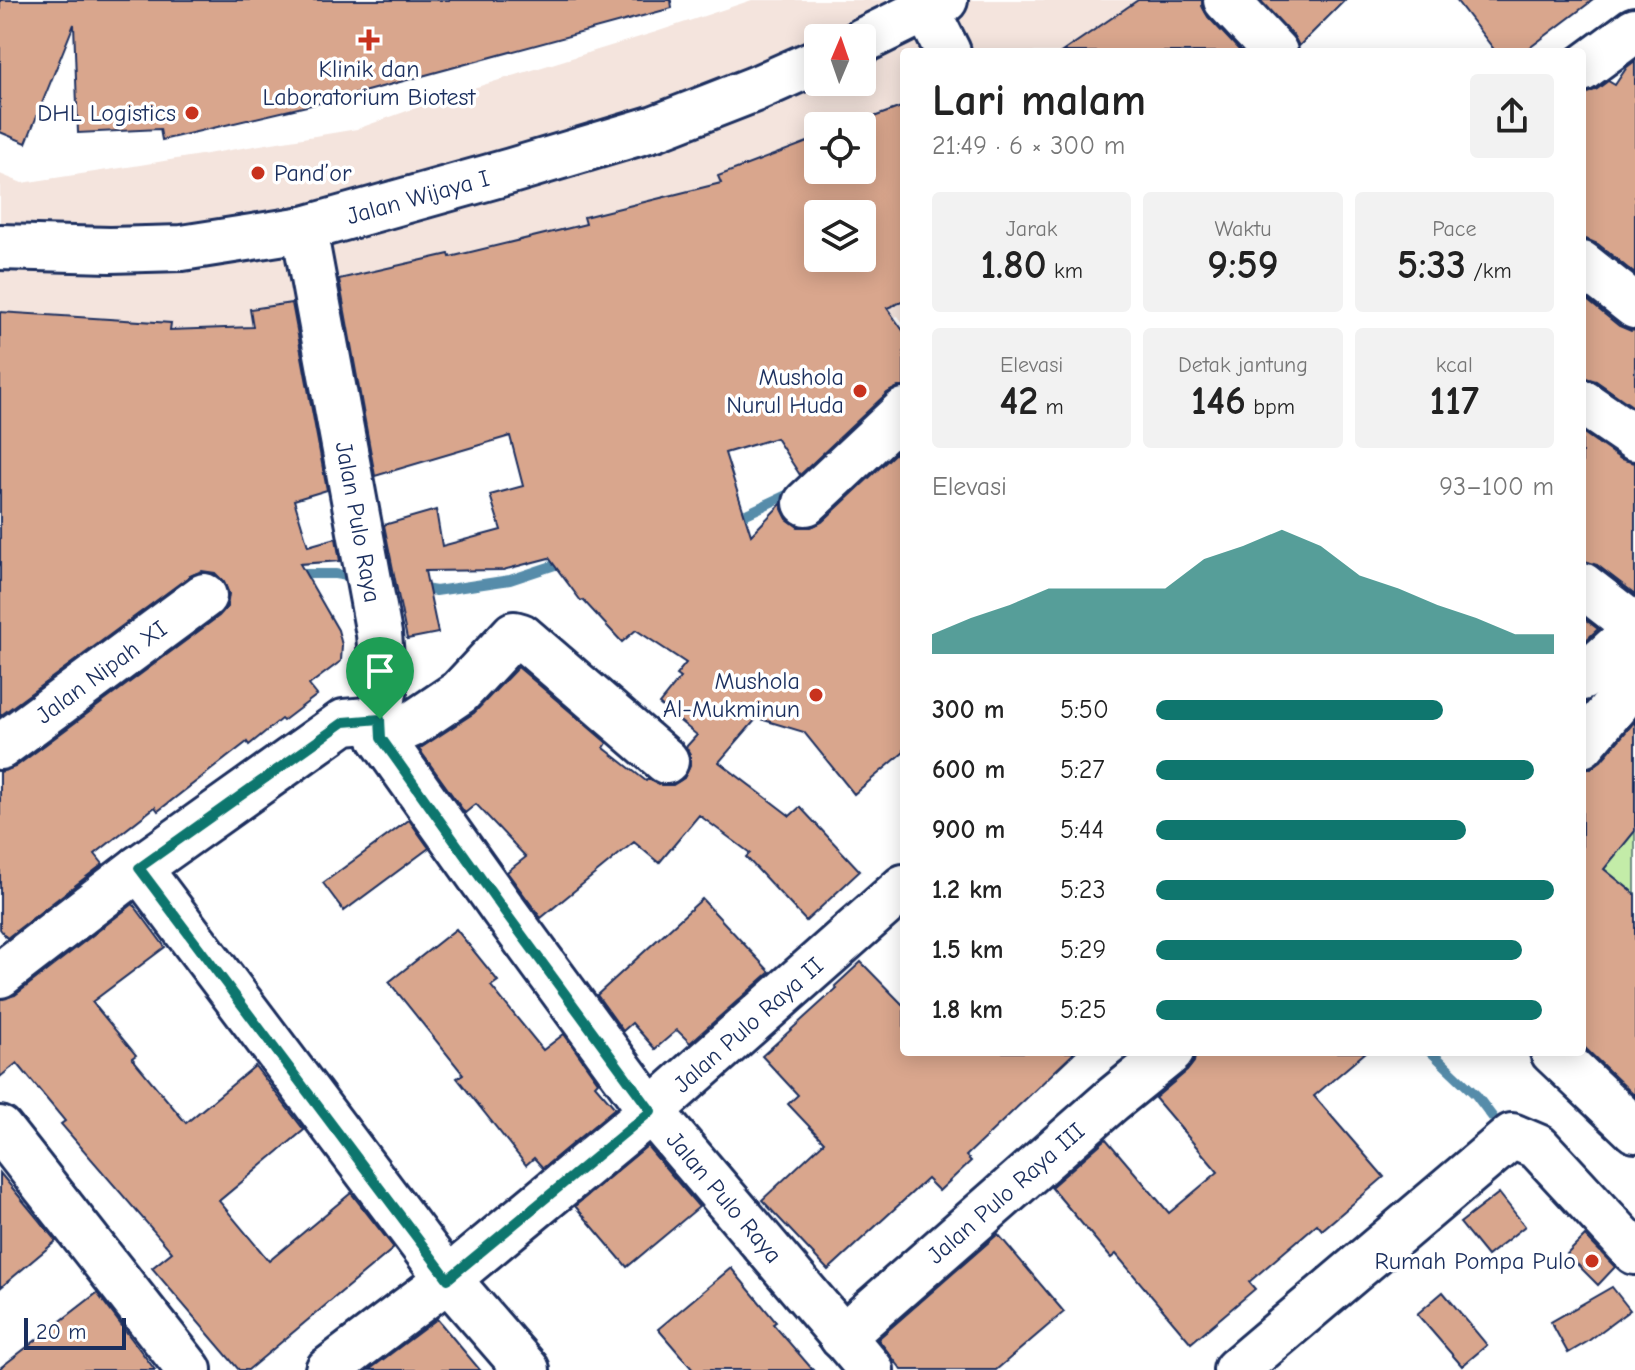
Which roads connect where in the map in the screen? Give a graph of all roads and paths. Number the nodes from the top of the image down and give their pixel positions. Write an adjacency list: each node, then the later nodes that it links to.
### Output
1 (1226, 0): 6 (street)
2 (936, 5): 4 (street); 5 (street)
3 (1635, 30): 7 (street)
4 (876, 34)
5 (947, 48)
6 (1271, 48)
7 (1586, 66)
8 (804, 67): 9 (street, Jalan Wijaya I)
9 (304, 229): 10 (street, Jalan Wijaya I); 22 (street, Jalan Pulo Raya)
10 (0, 247)
11 (1586, 267): 12 (street)
12 (1635, 306)
13 (1586, 405): 15 (street)
14 (900, 415): 16 (street)
15 (1635, 438)
16 (806, 503)
17 (1586, 588): 19 (street)
18 (204, 596): 23 (street, Jalan Nipah XI)
19 (1635, 628): 20 (street)
20 (1586, 674)
21 (1635, 682): 24 (street)
22 (380, 729): 25 (street); 26 (street); 31 (street, Jalan Pulo Raya)
23 (3, 738)
24 (1586, 740)
25 (666, 761)
26 (139, 868): 28 (street); 35 (street)
27 (900, 891): 31 (street, Jalan Pulo Raya II)
28 (0, 975)
29 (1166, 1056): 36 (street, Jalan Pulo Raya III)
30 (1557, 1056): 33 (street)
31 (651, 1111): 35 (street, Jalan Pulo Raya II); 36 (street, Jalan Pulo Raya)
32 (0, 1129): 37 (street)
33 (1635, 1130)
34 (1635, 1252): 41 (street)
35 (448, 1279): 38 (street, Jalan Pulo Raya II); 39 (street)
36 (842, 1337): 40 (street, Jalan Pulo Raya)
37 (189, 1370)
38 (328, 1370)
39 (527, 1370)
40 (871, 1370)
41 (1236, 1370)

